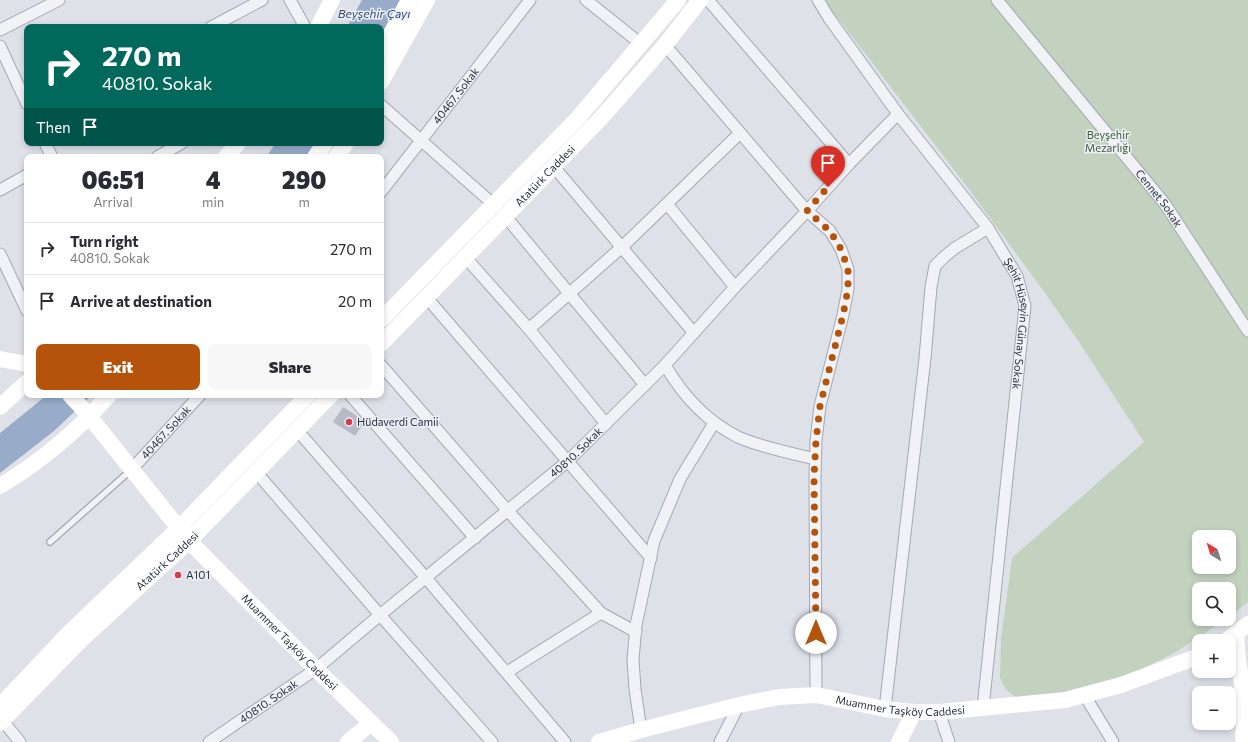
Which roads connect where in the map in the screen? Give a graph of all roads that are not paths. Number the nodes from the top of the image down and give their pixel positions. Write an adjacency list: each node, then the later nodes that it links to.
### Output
1 (59, 0): 17 (street)
2 (262, 0): 14 (street)
3 (290, 0): 15 (street)
4 (332, 0): 16 (main road)
5 (409, 0): 20 (main road)
6 (427, 0): 22 (main road)
7 (530, 0): 27 (street, 40467. Sokak)
8 (586, 0): 18 (street)
9 (678, 0): 18 (main road, Atatürk Caddesi)
10 (700, 0): 21 (main road, Atatürk Caddesi)
11 (708, 0): 32 (street)
12 (818, 0): 25 (street, Şehit Hüseyin Günay Sokak)
13 (997, 0): 51 (street, Cennet Sokak)
14 (217, 24)
15 (303, 24)
16 (320, 24)
17 (0, 30)
18 (641, 44): 37 (main road, Atatürk Caddesi)
19 (0, 46): 23 (street)
20 (384, 46)
21 (665, 46): 26 (street); 33 (main road, Atatürk Caddesi)
22 (384, 77)
23 (24, 98)
24 (384, 107): 27 (street)
25 (898, 114): 32 (street, 40810. Sokak); 41 (street, Şehit Hüseyin Günay Sokak)
26 (740, 133): 38 (street); 39 (street)
27 (422, 141): 35 (street, 40467. Sokak); 37 (street)
28 (177, 146): 30 (street)
29 (235, 146): 31 (main road)
30 (162, 154)
31 (229, 154)
32 (849, 164): 39 (street, 40810. Sokak)
33 (554, 167): 40 (main road, Atatürk Caddesi); 42 (street)
34 (24, 177): 36 (street)
35 (384, 188)
36 (0, 190)
37 (493, 204): 49 (main road, Atatürk Caddesi)
38 (667, 204): 42 (street); 45 (street)
39 (807, 211): 45 (street, 40810. Sokak); 71 (street)
40 (506, 217): 44 (main road, Atatürk Caddesi); 46 (street)
41 (988, 228): 96 (street, Şehit Hüseyin Günay Sokak); 97 (street)
42 (622, 247): 46 (street); 52 (street)
43 (0, 254): 48 (street)
44 (466, 258): 47 (main road, Atatürk Caddesi); 50 (street)
45 (735, 287): 52 (street, 40810. Sokak)
46 (569, 294): 50 (street); 59 (street)
47 (427, 298): 53 (main road, Atatürk Caddesi); 72 (street)
48 (24, 305)
49 (384, 317)
50 (529, 329): 69 (street)
51 (1248, 331)
52 (694, 333): 56 (street, 40810. Sokak)
53 (384, 341)
54 (0, 359): 55 (main road)
55 (24, 363)
56 (665, 365): 59 (street, 40810. Sokak); 68 (street)
57 (384, 368): 76 (street)
58 (24, 385): 66 (main road)
59 (645, 385): 69 (street, 40810. Sokak)
60 (73, 398): 67 (main road, Muammer Taşköy Caddesi)
61 (106, 398): 67 (main road)
62 (197, 398): 73 (street, 40467. Sokak)
63 (305, 398): 77 (main road, Atatürk Caddesi)
64 (328, 398): 70 (main road, Atatürk Caddesi)
65 (353, 398): 78 (street)
66 (0, 407)
67 (88, 414): 73 (main road, Muammer Taşköy Caddesi); 75 (main road)
68 (714, 423): 71 (street); 81 (street)
69 (606, 424): 72 (street, 40810. Sokak)
70 (297, 430): 74 (main road, Atatürk Caddesi); 82 (street)
71 (815, 459): 93 (street)
72 (568, 461): 76 (street, 40810. Sokak); 81 (street)
73 (132, 469): 77 (main road, Muammer Taşköy Caddesi); 80 (lane)
74 (256, 472): 79 (main road, Atatürk Caddesi); 84 (street)
75 (0, 486)
76 (508, 511): 78 (street, 40810. Sokak); 83 (street)
77 (179, 528): 79 (main road, Muammer Taşköy Caddesi); 100 (main road, Atatürk Caddesi)
78 (475, 538): 82 (street, 40810. Sokak)
79 (189, 541): 90 (main road, Muammer Taşköy Caddesi); 100 (main road, Atatürk Caddesi)
80 (50, 542)
81 (651, 558): 86 (street)
82 (426, 578): 84 (street, 40810. Sokak); 91 (street)
83 (601, 613): 86 (street); 91 (street)
84 (380, 615): 90 (street, 40810. Sokak); 108 (street)
85 (1248, 624): 87 (main road)
86 (636, 632): 102 (street)
87 (1236, 634)
88 (1236, 654): 92 (main road)
89 (1192, 659): 94 (main road, Muammer Taşköy Caddesi)
90 (316, 669): 101 (main road, Muammer Taşköy Caddesi); 105 (street, 40810. Sokak)
91 (507, 672): 109 (street)
92 (1245, 688): 103 (main road)
93 (816, 695): 95 (main road, Muammer Taşköy Caddesi); 97 (main road, Muammer Taşköy Caddesi)
94 (1085, 696): 96 (main road, Muammer Taşköy Caddesi); 114 (street)
95 (739, 705): 102 (main road, Muammer Taşköy Caddesi); 111 (street)
96 (983, 708): 99 (main road, Muammer Taşköy Caddesi)
97 (885, 709): 98 (main road, Muammer Taşköy Caddesi)
98 (914, 712): 99 (main road, Muammer Taşköy Caddesi); 112 (main road)
99 (939, 712): 113 (street)
100 (1, 717): 104 (street)
101 (371, 723): 106 (main road); 107 (main road, Muammer Taşköy Caddesi)
102 (641, 730): 110 (main road, Muammer Taşköy Caddesi)
103 (1244, 735)
104 (20, 742)
105 (209, 742)
106 (348, 742)
107 (391, 742)
108 (492, 742)
109 (565, 742)
110 (599, 742)
111 (720, 742)
112 (899, 742)
113 (949, 742)
114 (1113, 742)

